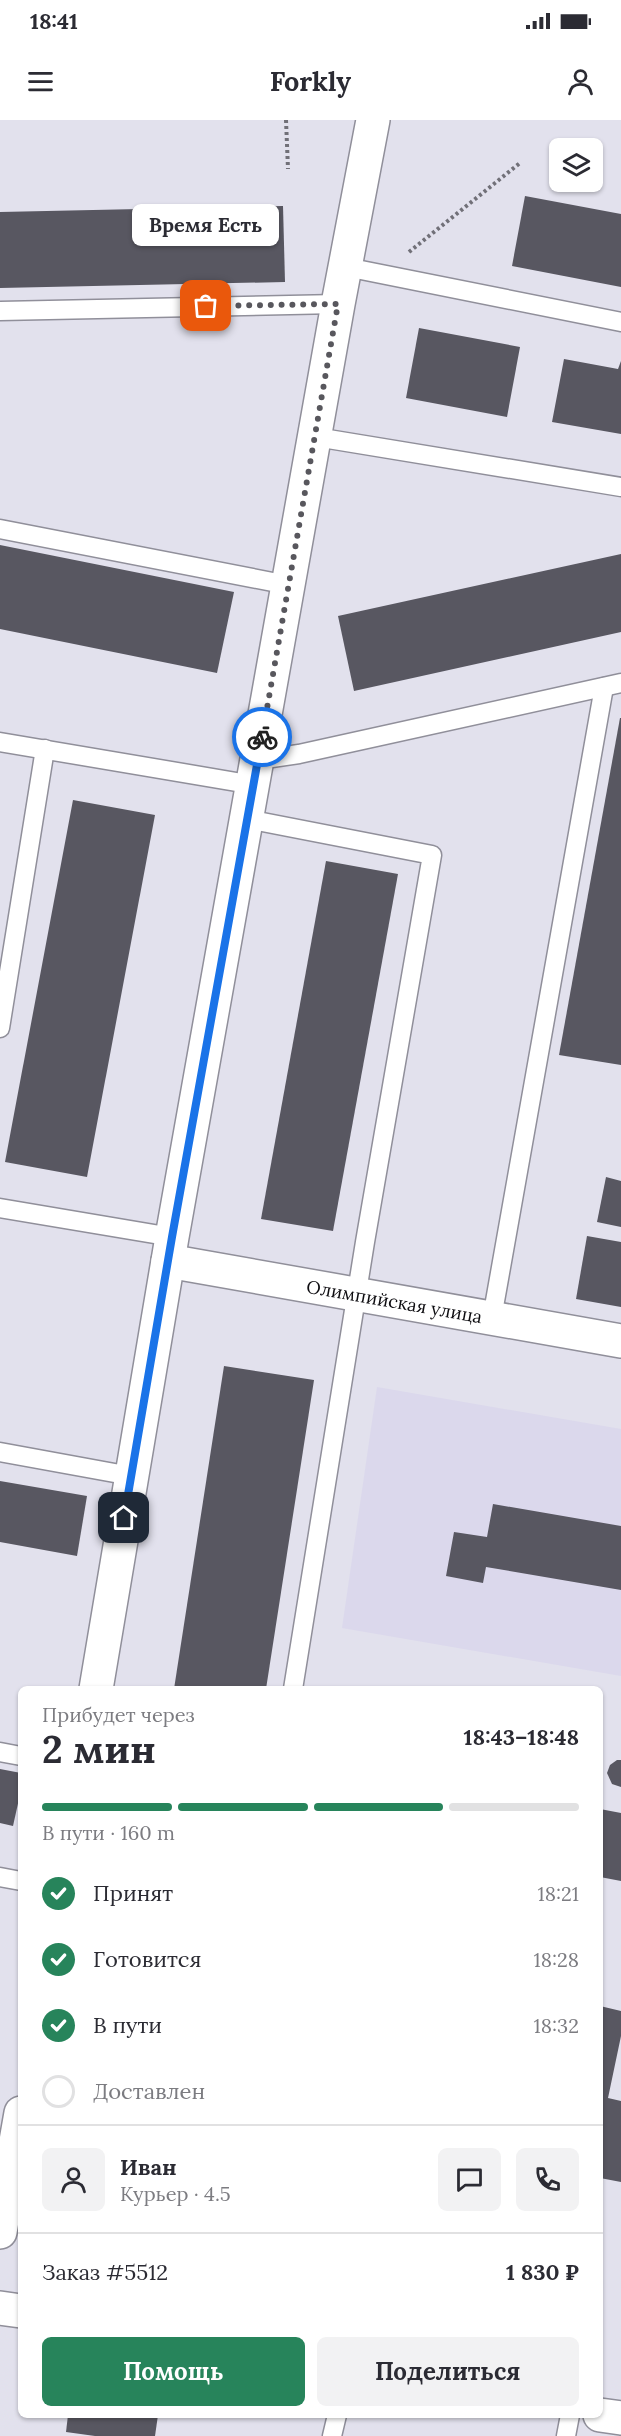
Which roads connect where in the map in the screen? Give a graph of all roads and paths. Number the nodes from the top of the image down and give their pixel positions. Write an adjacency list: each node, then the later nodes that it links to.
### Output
1 (286, 120): 4 (path)
2 (373, 120): 5 (street)
3 (520, 163): 6 (path)
4 (288, 169)
5 (345, 267): 6 (lane); 7 (street)
6 (382, 273): 9 (lane)
7 (338, 304): 8 (lane); 10 (street)
8 (0, 311)
9 (621, 322)
10 (316, 437): 11 (lane); 13 (street)
11 (621, 487)
12 (0, 529): 13 (lane)
13 (288, 585): 17 (street)
14 (613, 685): 17 (lane); 23 (lane)
15 (0, 742): 16 (lane)
16 (45, 749): 17 (lane); 19 (lane)
17 (256, 772): 18 (street)
18 (247, 819): 21 (street); 22 (lane)
19 (0, 1028)
20 (0, 1208): 21 (lane)
21 (170, 1249): 22 (street, Олимпийская улица); 26 (street)
22 (357, 1294): 23 (street, Олимпийская улица); 28 (lane)
23 (492, 1318): 24 (street, Олимпийская улица)
24 (621, 1341)
25 (0, 1452): 26 (lane)
26 (131, 1476): 27 (street)
27 (96, 1686)
28 (293, 1686)
29 (0, 1752): 30 (lane)
30 (18, 1755)
31 (0, 1877): 32 (lane)
32 (18, 1880)
33 (18, 2130): 34 (street)
34 (0, 2232)
35 (0, 2308): 36 (street)
36 (18, 2311)
37 (603, 2415): 40 (street)
38 (336, 2418): 41 (lane)
39 (569, 2418): 42 (lane)
40 (621, 2418)
41 (332, 2436)
42 (566, 2436)

